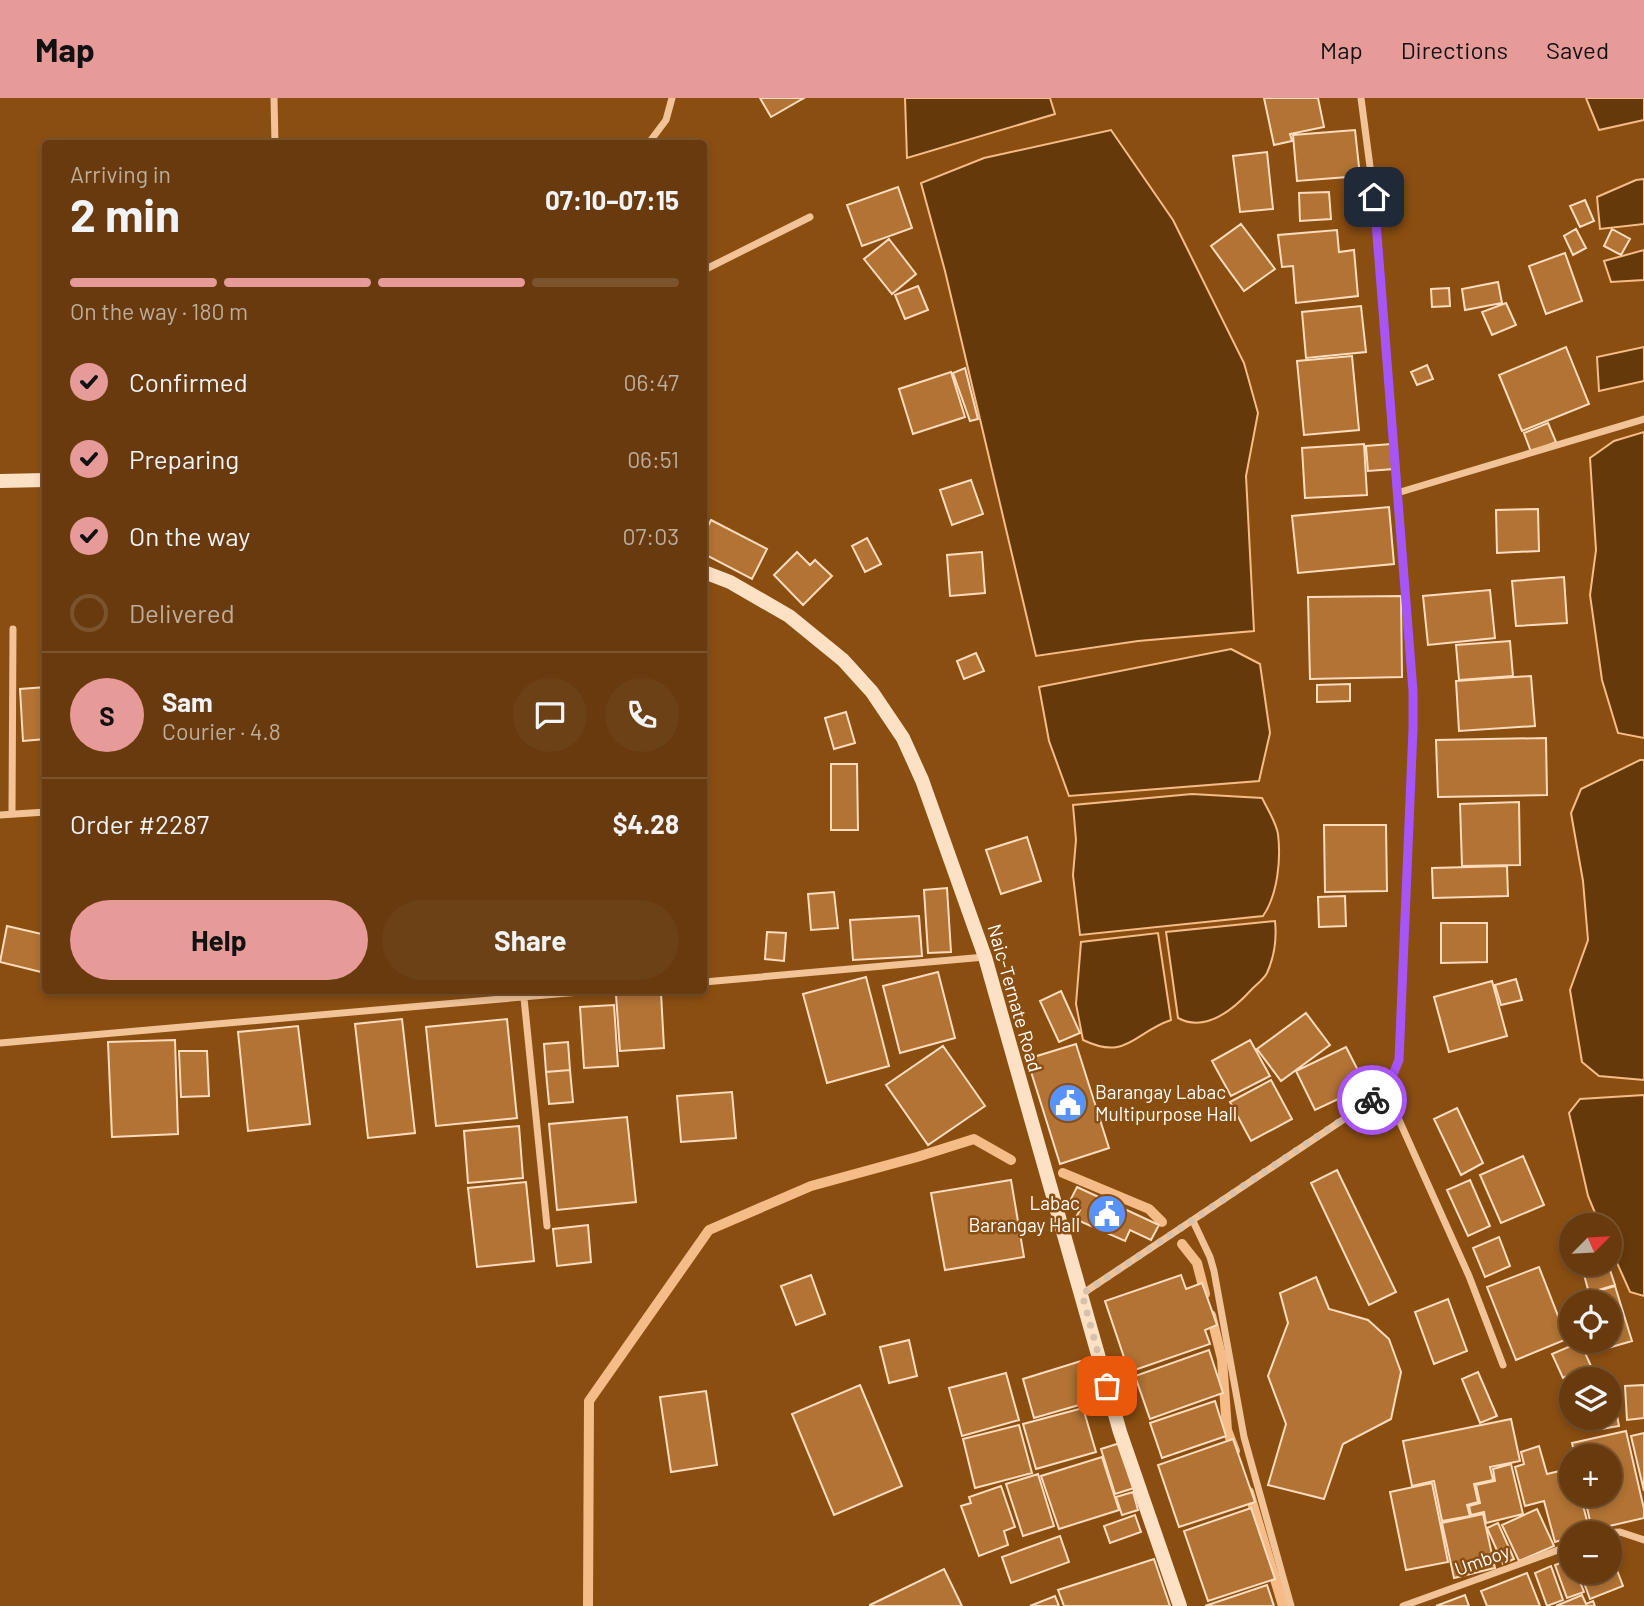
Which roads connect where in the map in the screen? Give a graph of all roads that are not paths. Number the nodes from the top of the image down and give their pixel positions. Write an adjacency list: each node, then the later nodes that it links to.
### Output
1 (274, 98): 4 (street)
2 (671, 98): 5 (street)
3 (1361, 98): 11 (street)
4 (275, 140)
5 (651, 140)
6 (810, 217): 7 (street)
7 (707, 268)
8 (1644, 419): 11 (street)
9 (0, 481): 10 (main road)
10 (42, 481)
11 (1397, 493): 22 (street)
12 (707, 573): 17 (main road, Naic-Ternate Road)
13 (13, 629): 14 (street)
14 (12, 812): 15 (street); 16 (street)
15 (42, 812)
16 (0, 814)
17 (985, 957): 18 (street); 25 (main road, Naic-Ternate Road)
18 (707, 982)
19 (564, 994): 20 (street)
20 (524, 998): 21 (street); 24 (street)
21 (0, 1043)
22 (1386, 1091): 23 (street); 26 (street)
23 (1193, 1221): 25 (street); 31 (street)
24 (547, 1226)
25 (1082, 1294): 30 (main road, Naic-Ternate Road)
26 (1503, 1366)
27 (1622, 1533): 28 (street)
28 (1644, 1540)
29 (1559, 1550): 32 (street, Umboy)
30 (1180, 1606)
31 (1291, 1606)
32 (1403, 1606)

